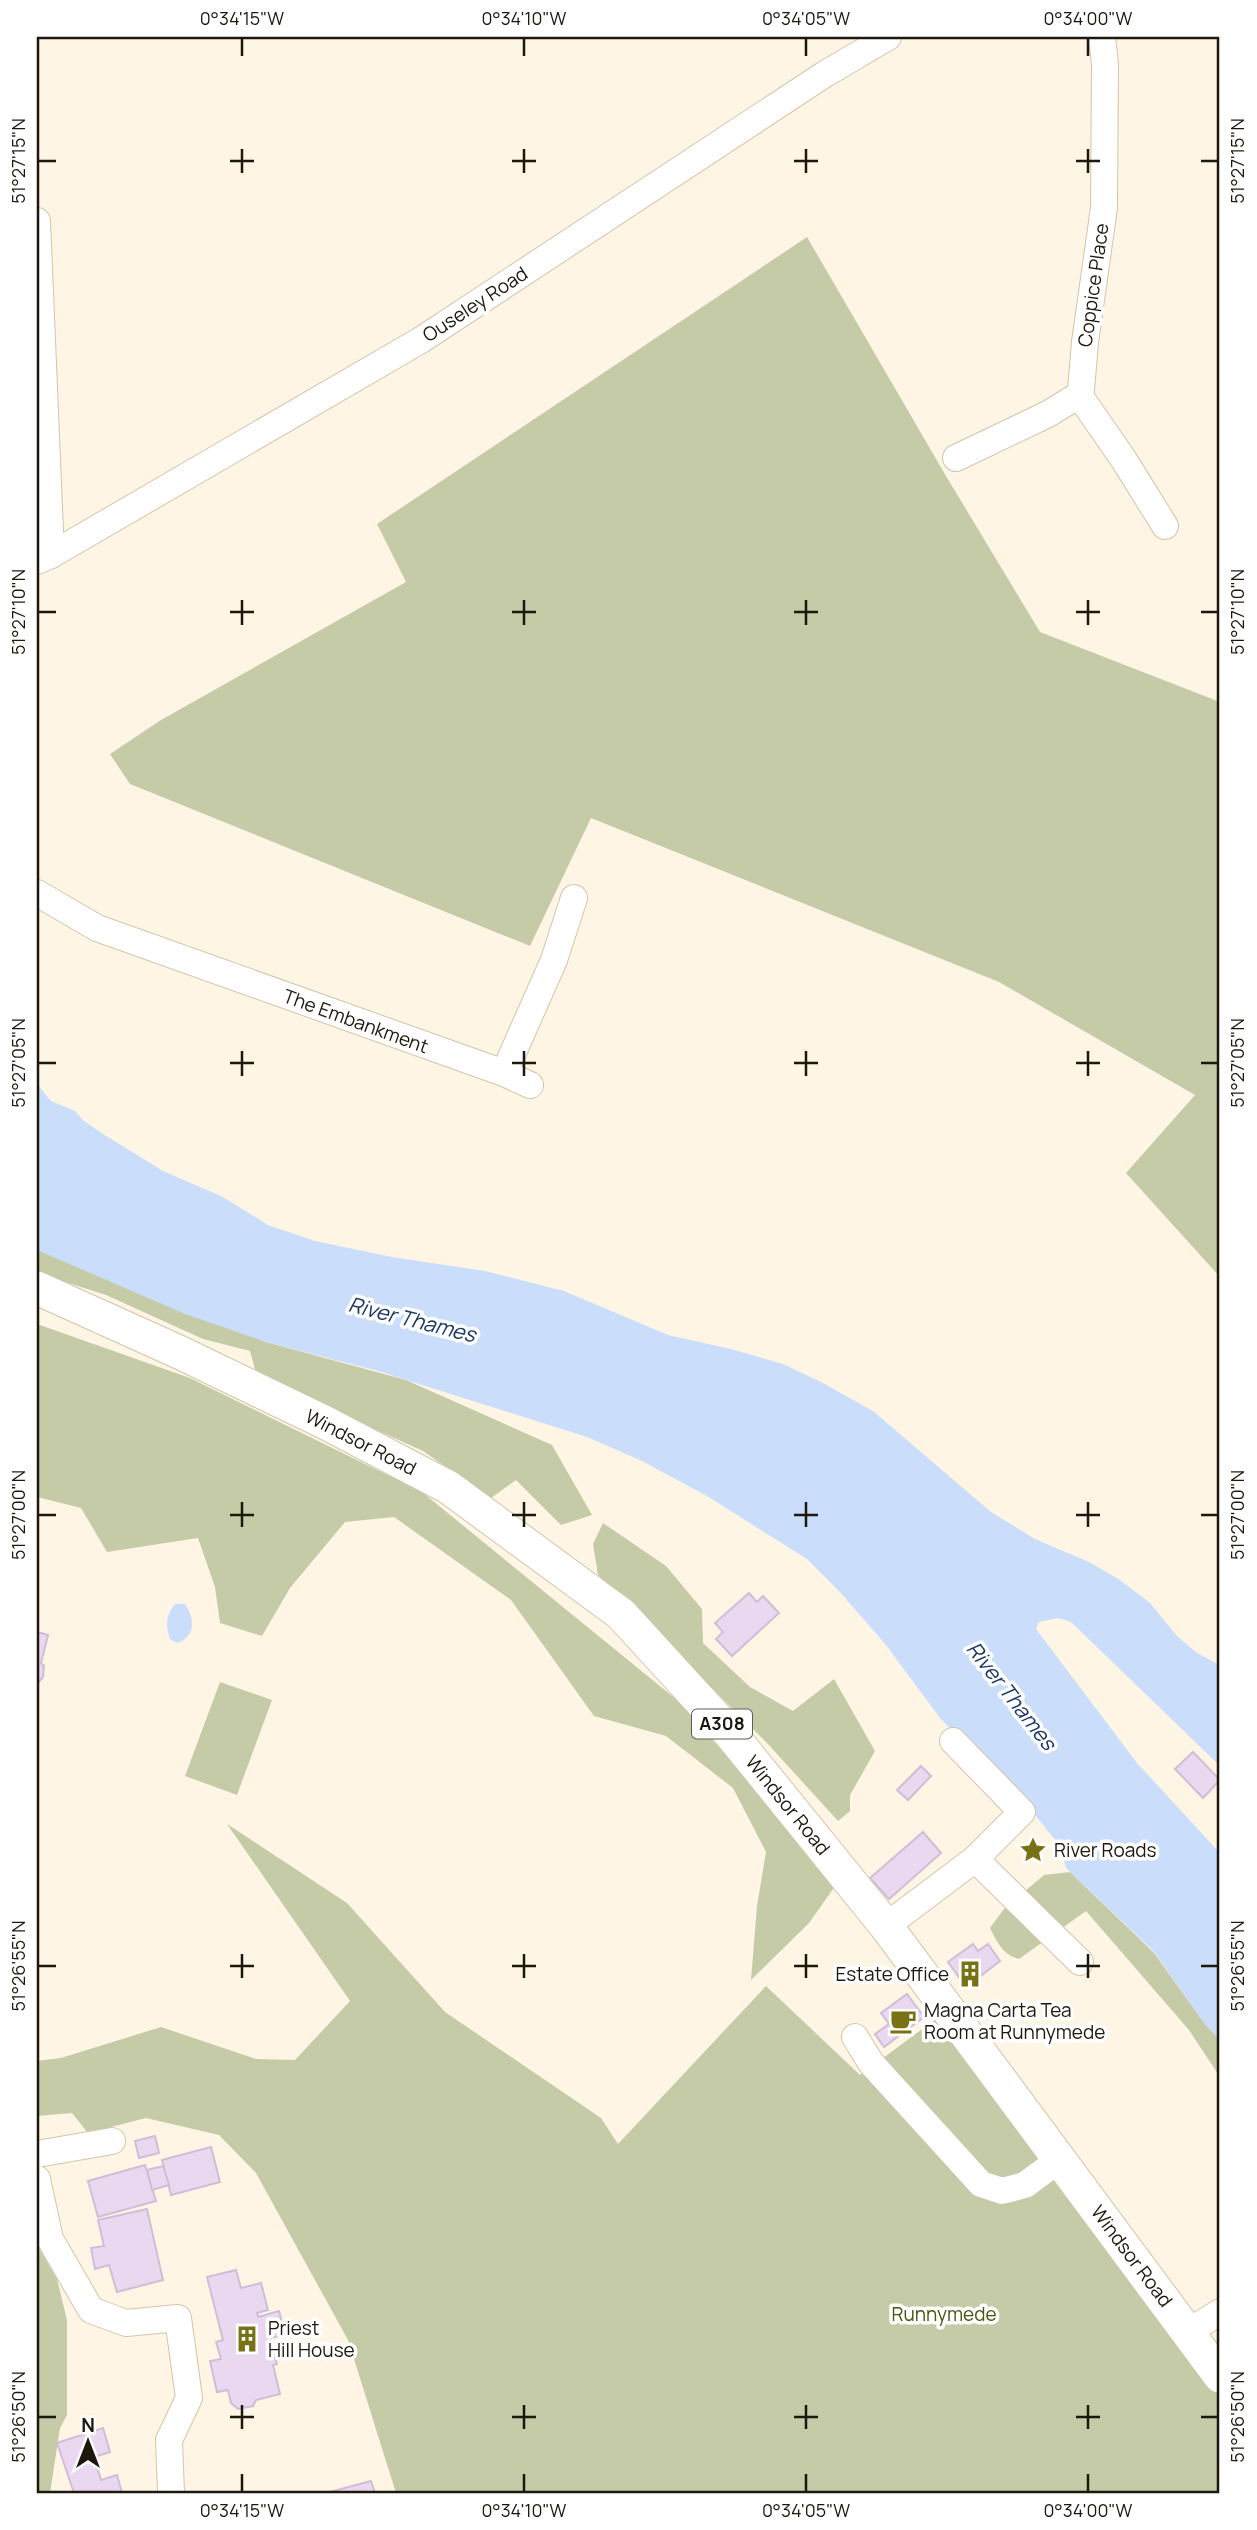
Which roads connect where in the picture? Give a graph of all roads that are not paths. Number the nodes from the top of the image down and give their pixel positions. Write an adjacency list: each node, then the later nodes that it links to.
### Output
1 (888, 37): 7 (street, Ouseley Road)
2 (1102, 37): 4 (street, Coppice Place)
3 (37, 221): 7 (street)
4 (1079, 395): 5 (street); 6 (street)
5 (956, 458)
6 (1165, 526)
7 (44, 558)
8 (37, 893): 10 (street, The Embankment)
9 (574, 898): 10 (street)
10 (504, 1073): 11 (street, The Embankment)
11 (530, 1085)
12 (37, 1287): 15 (main road, Windsor Road / A308)
13 (953, 1741): 14 (street)
14 (975, 1859): 15 (street); 16 (street)
15 (886, 1926): 20 (main road, Windsor Road / A308)
16 (1080, 1962)
17 (855, 2037): 20 (street)
18 (112, 2141): 19 (street)
19 (37, 2154)
20 (1060, 2160): 23 (main road, Windsor Road / A308)
21 (37, 2179): 24 (street)
22 (1220, 2312): 23 (street)
23 (1209, 2352)
24 (171, 2493)

